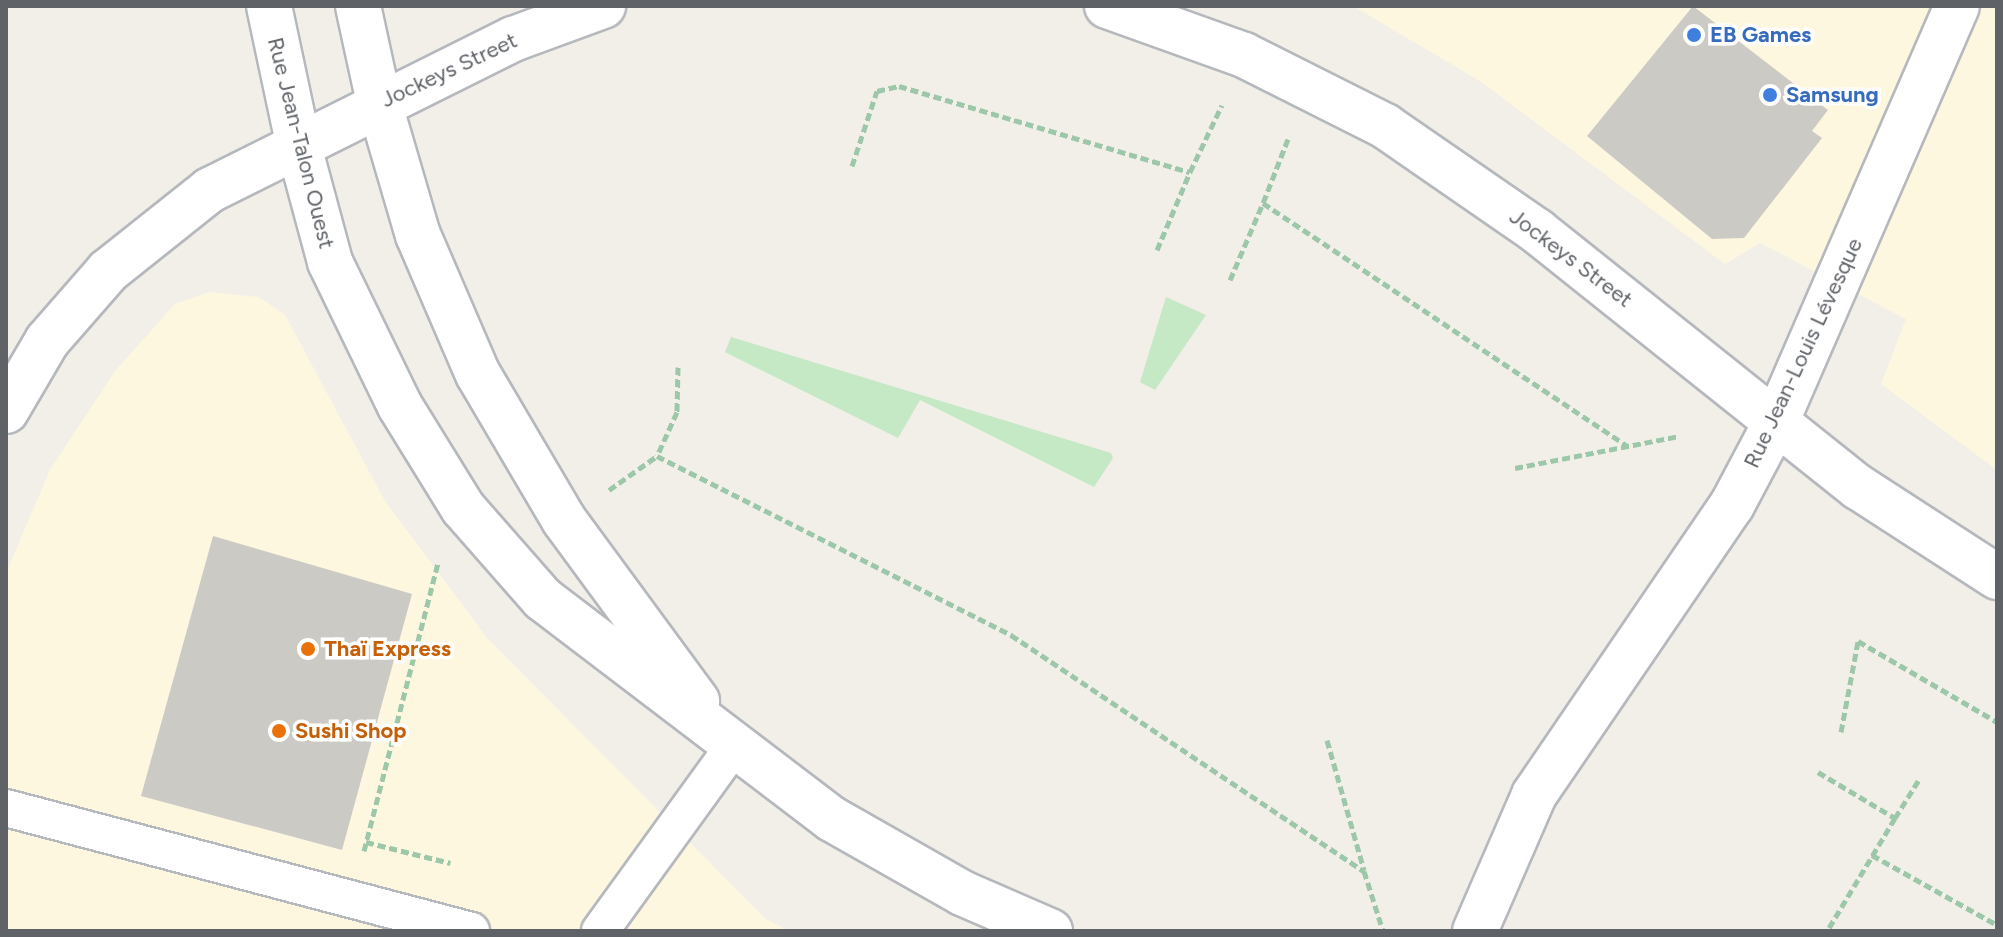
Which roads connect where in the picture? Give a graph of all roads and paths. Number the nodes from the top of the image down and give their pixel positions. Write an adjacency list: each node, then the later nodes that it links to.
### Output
1 (269, 6): 9 (street, Rue Jean-Talon Ouest)
2 (358, 6): 6 (street, Rue Jean-Talon Ouest)
3 (603, 6): 6 (street, Jockeys Street)
4 (1107, 6): 17 (street, Jockeys Street)
5 (1957, 6): 17 (street, Rue Jean-Louis Lévesque)
6 (379, 102): 9 (street, Jockeys Street); 28 (street, Rue Jean-Talon Ouest)
7 (1222, 106): 11 (path)
8 (1287, 140): 12 (path)
9 (298, 143): 16 (street, Jockeys Street); 28 (street, Rue Jean-Talon Ouest)
10 (852, 166): 11 (path)
11 (1190, 172): 13 (path)
12 (1263, 203): 14 (path); 19 (path)
13 (1157, 250)
14 (1230, 280)
15 (678, 367): 20 (path)
16 (6, 411)
17 (1777, 420): 24 (street, Jockeys Street); 43 (street, Rue Jean-Louis Lévesque)
18 (1679, 436): 19 (path)
19 (1628, 446): 21 (path)
20 (657, 456): 22 (path); 37 (path)
21 (1515, 468)
22 (603, 494)
23 (441, 550): 33 (path)
24 (1997, 577)
25 (1997, 722): 26 (path)
26 (1841, 732)
27 (1327, 740): 37 (path)
28 (734, 746): 40 (lane); 41 (street, Rue Jean-Talon Ouest)
29 (1818, 772): 32 (path)
30 (1920, 778): 32 (path)
31 (6, 808): 39 (lane)
32 (1895, 818): 34 (path)
33 (366, 842): 35 (path); 36 (path)
34 (1872, 855): 38 (path); 44 (path)
35 (362, 861)
36 (450, 863)
37 (1364, 871): 42 (path)
38 (1997, 925)
39 (471, 931)
40 (600, 931)
41 (1050, 931)
42 (1383, 931)
43 (1475, 931)
44 (1827, 931)

